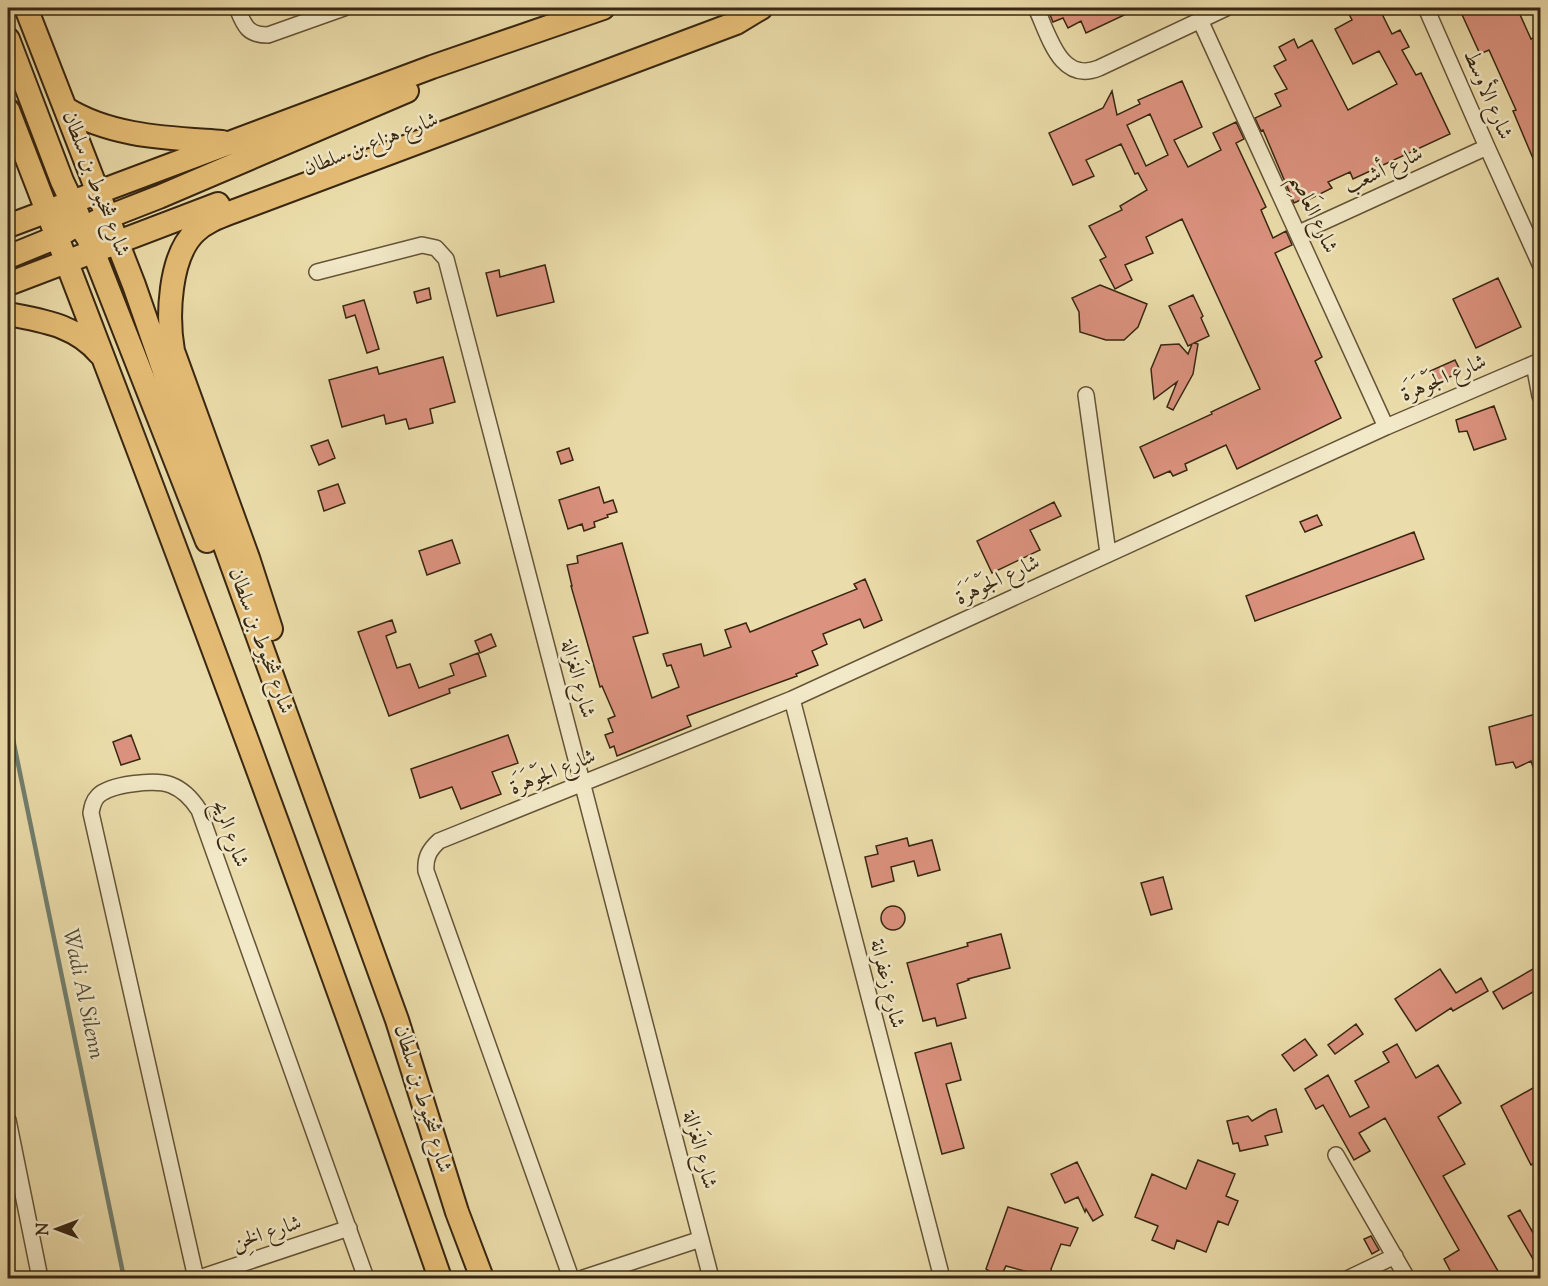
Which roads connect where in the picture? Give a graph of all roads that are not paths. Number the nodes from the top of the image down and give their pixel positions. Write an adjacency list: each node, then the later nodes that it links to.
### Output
1 (26, 8): 13 (main road, شارع شخبوط بن سلطان)
2 (237, 8): 3 (street)
3 (344, 8)
4 (603, 8): 12 (main road)
5 (735, 8): 25 (main road, شارع هزاع بن سلطان)
6 (761, 8): 44 (main road)
7 (1036, 8): 10 (street)
8 (1227, 8): 10 (street)
9 (1426, 8): 16 (street, شارع الأوسط)
10 (1200, 20): 24 (street, شارع العَاصِم)
11 (8, 39): 18 (main road)
12 (467, 54): 15 (main road); 20 (main road)
13 (65, 108): 15 (main road); 17 (main road, شارع شخبوط بن سلطان)
14 (8, 110): 21 (main road, شارع شخبوط بن سلطان)
15 (230, 143): 19 (main road)
16 (1486, 147): 24 (street, شارع أشعب); 31 (street, شارع الأوسط)
17 (88, 168): 18 (main road); 19 (main road, شارع شخبوط بن سلطان)
18 (62, 181): 23 (main road)
19 (98, 192): 23 (main road, شارع شخبوط بن سلطان)
20 (130, 209): 23 (main road); 25 (main road)
21 (47, 211): 22 (main road); 23 (main road); 26 (main road, شارع شخبوط بن سلطان)
22 (15, 223): 28 (main road)
23 (86, 225): 26 (main road); 27 (main road, شارع شخبوط بن سلطان); 30 (main road); 33 (main road)
24 (1299, 233): 41 (street, شارع العَاصِم)
25 (141, 234): 27 (main road, شارع هزاع بن سلطان)
26 (57, 237): 28 (main road); 30 (main road, شارع شخبوط بن سلطان)
27 (117, 243): 43 (main road, شارع شخبوط بن سلطان)
28 (33, 247): 29 (main road)
29 (8, 256)
30 (67, 262): 34 (main road); 35 (main road, شارع شخبوط بن سلطان)
31 (1540, 264)
32 (317, 272): 46 (street, شارع الغَزالة)
33 (104, 279): 35 (main road); 43 (main road)
34 (8, 284)
35 (75, 285): 37 (main road, شارع شخبوط بن سلطان)
36 (8, 314): 37 (main road)
37 (104, 359): 55 (main road, شارع شخبوط بن سلطان)
38 (1537, 362): 40 (street, شارع الجَوْهَرَة); 41 (street, شارع الجَوْهَرَة)
39 (1086, 395): 42 (street)
40 (1540, 396)
41 (1386, 427): 42 (street, شارع الجَوْهَرَة)
42 (1108, 553): 45 (street, شارع الجَوْهَرَة)
43 (257, 632): 44 (main road, شارع شخبوط بن سلطان)
44 (270, 666): 56 (main road, شارع شخبوط بن سلطان)
45 (792, 699): 46 (street, شارع الجَوْهَرَة); 60 (street, شارع زعفرانة)
46 (583, 784): 50 (street, شارع الغَزالة); 57 (street, شارع الجَوْهَرَة)
47 (8, 1120): 52 (street)
48 (1336, 1155): 51 (street)
49 (349, 1228): 53 (street, شارع الخِن); 53 (street, شارع الريح); 54 (street, شارع الريح)
50 (700, 1239): 58 (street); 59 (street, شارع الغَزالة)
51 (1395, 1256): 61 (street); 62 (street)
52 (40, 1278)
53 (197, 1278)
54 (366, 1278)
55 (440, 1278)
56 (482, 1278)
57 (571, 1278)
58 (583, 1278)
59 (711, 1278)
60 (942, 1278)
61 (1349, 1278)
62 (1407, 1278)

